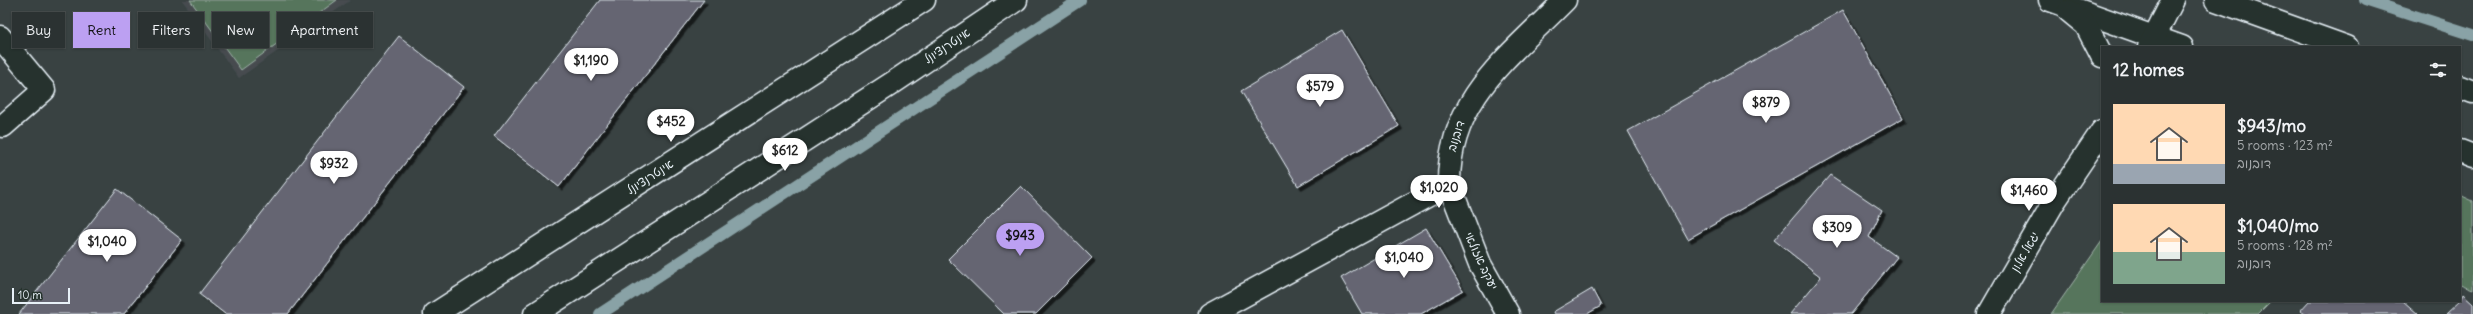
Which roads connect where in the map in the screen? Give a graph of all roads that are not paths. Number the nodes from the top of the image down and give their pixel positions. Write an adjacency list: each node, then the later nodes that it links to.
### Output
1 (924, 0): 19 (street, אינטרנציונל)
2 (1016, 0): 20 (street, אינטרנציונל)
3 (1565, 0): 18 (street, דובנוב)
4 (2173, 0): 8 (street)
5 (2216, 0): 10 (street)
6 (2053, 1): 8 (street); 11 (street)
7 (0, 37): 14 (street)
8 (2152, 42): 9 (street)
9 (2176, 46)
10 (2344, 46)
11 (2101, 54)
12 (2461, 87): 13 (street)
13 (2473, 92)
14 (3, 126)
15 (2101, 132): 23 (street, יגאל אלון)
16 (2461, 151): 17 (street)
17 (2473, 156)
18 (1449, 184): 21 (street); 22 (street, יעקב אזולאי)
19 (435, 314)
20 (535, 314)
21 (1210, 314)
22 (1508, 314)
23 (1990, 314)

